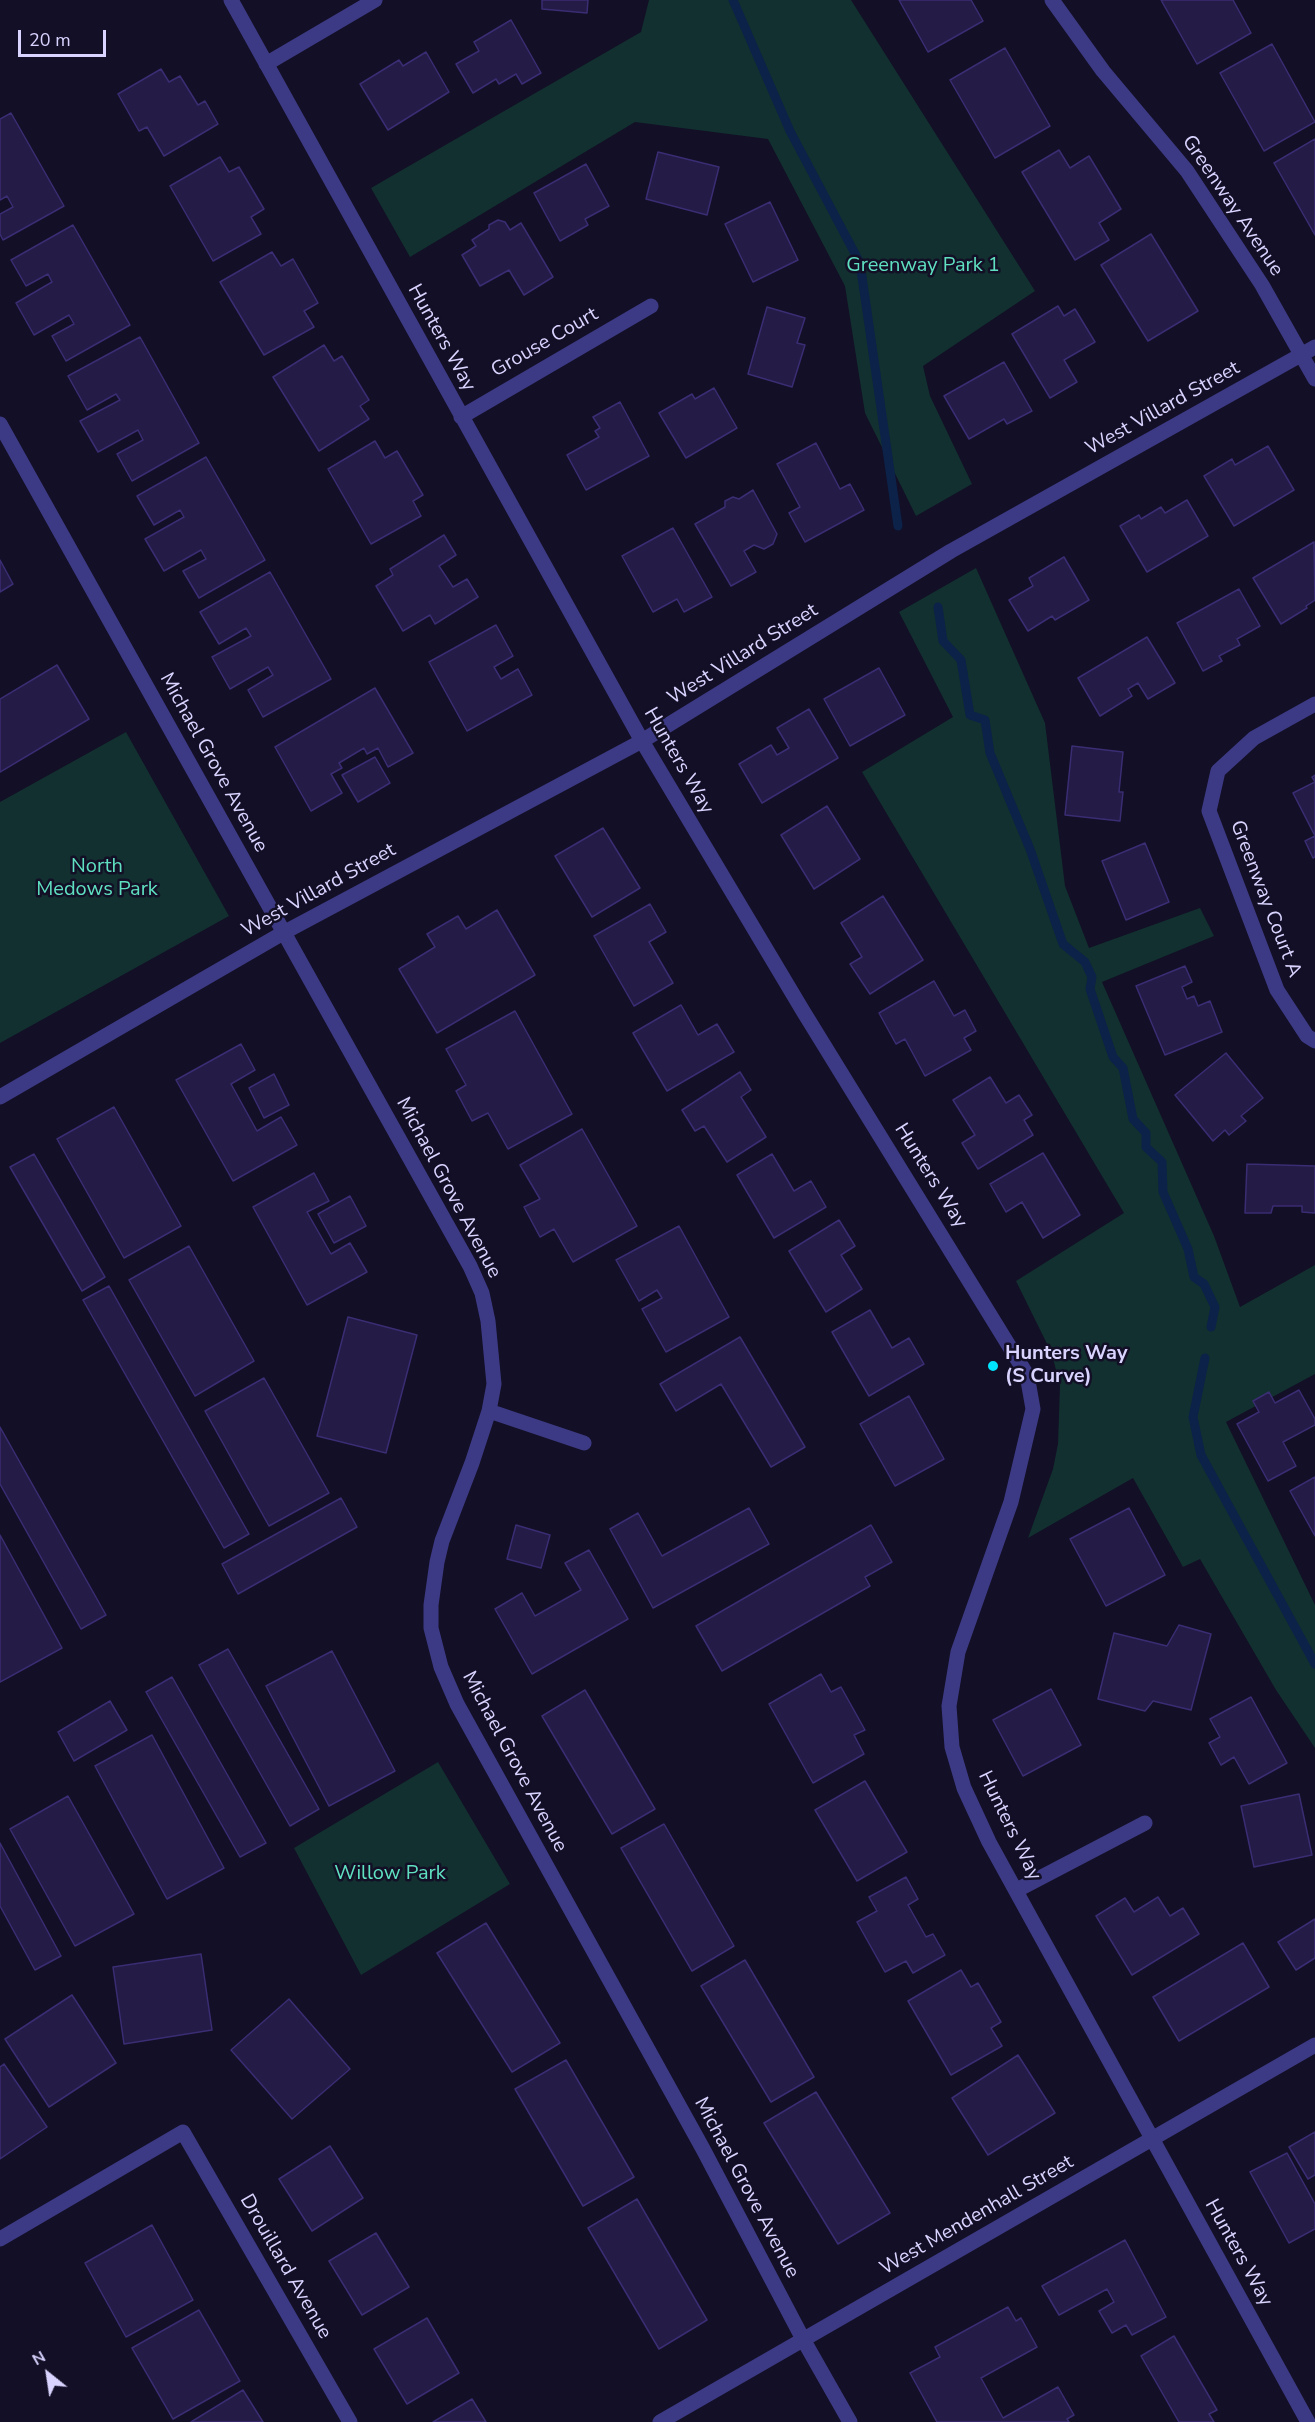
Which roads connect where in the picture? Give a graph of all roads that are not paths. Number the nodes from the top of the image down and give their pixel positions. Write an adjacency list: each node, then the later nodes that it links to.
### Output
1 (231, 0): 4 (street, Hunters Way)
2 (375, 0): 4 (street)
3 (1052, 0): 6 (street, Greenway Avenue)
4 (266, 64): 8 (street, Hunters Way)
5 (651, 306): 8 (street, Grouse Court)
6 (1308, 351): 7 (street); 11 (street, West Villard Street)
7 (1315, 379)
8 (461, 417): 11 (street, Hunters Way)
9 (0, 424): 12 (street, Michael Grove Avenue)
10 (1315, 704): 13 (street, Greenway Court A)
11 (642, 741): 12 (street, West Villard Street); 18 (street, Hunters Way)
12 (283, 933): 14 (street, West Villard Street); 15 (street, Michael Grove Avenue)
13 (1315, 1041)
14 (0, 1097)
15 (489, 1411): 16 (street); 22 (street, Michael Grove Avenue)
16 (584, 1443)
17 (1145, 1823): 18 (street)
18 (1017, 1890): 20 (street, Hunters Way)
19 (1315, 2045): 20 (street, West Mendenhall Street)
20 (1151, 2140): 22 (street, West Mendenhall Street); 26 (street, Hunters Way)
21 (0, 2239): 23 (street, Drouillard Avenue)
22 (804, 2341): 24 (street, West Mendenhall Street); 25 (street, Michael Grove Avenue)
23 (350, 2422)
24 (660, 2422)
25 (850, 2422)
26 (1308, 2422)

